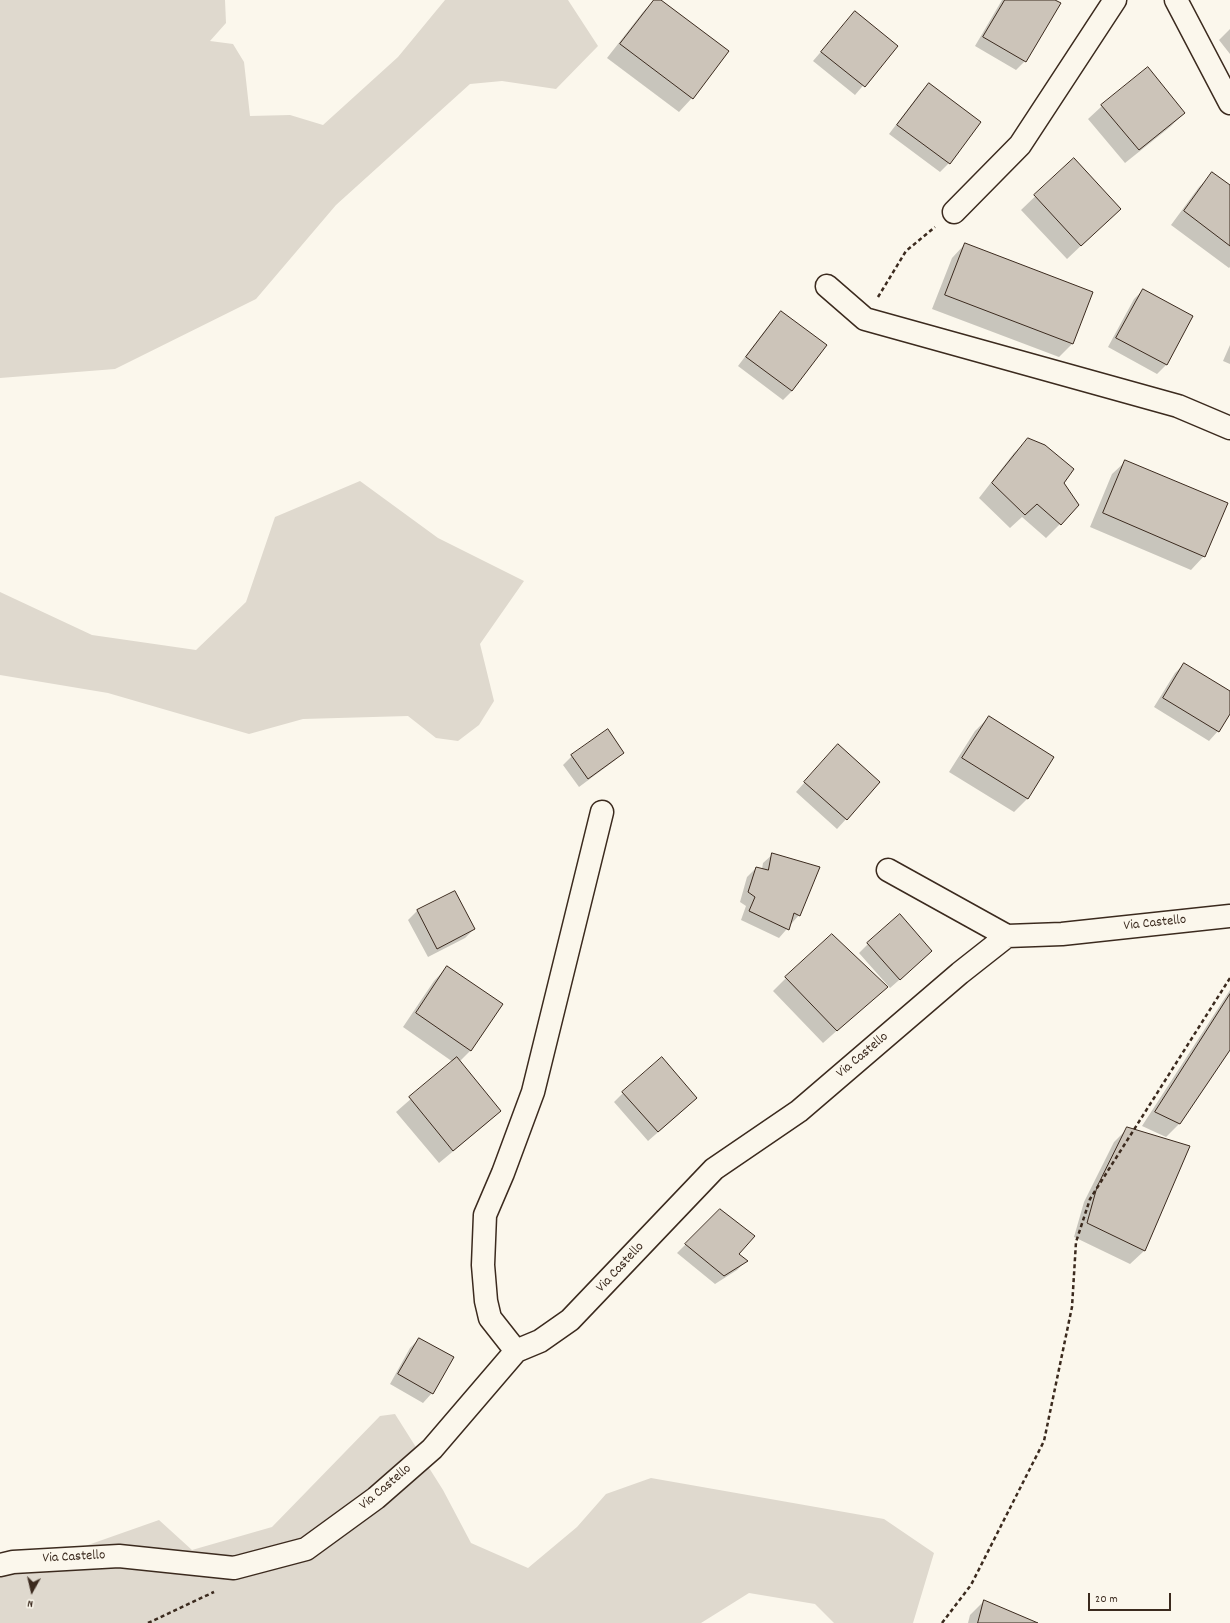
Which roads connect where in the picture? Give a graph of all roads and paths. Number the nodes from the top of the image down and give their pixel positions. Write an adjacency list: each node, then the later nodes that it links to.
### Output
1 (1115, 0): 4 (street)
2 (1176, 0): 3 (street)
3 (1230, 103)
4 (954, 212): 6 (path)
5 (827, 286): 6 (street)
6 (864, 319): 7 (street)
7 (1230, 428)
8 (602, 812): 13 (street)
9 (888, 870): 11 (street)
10 (1230, 916): 11 (street, Via Castello)
11 (1007, 936): 13 (street, Via Castello)
12 (1230, 978): 17 (path)
13 (516, 1351): 15 (street, Via Castello)
14 (0, 1565): 15 (street, Via Castello)
15 (234, 1568): 16 (path)
16 (148, 1623)
17 (942, 1623)

